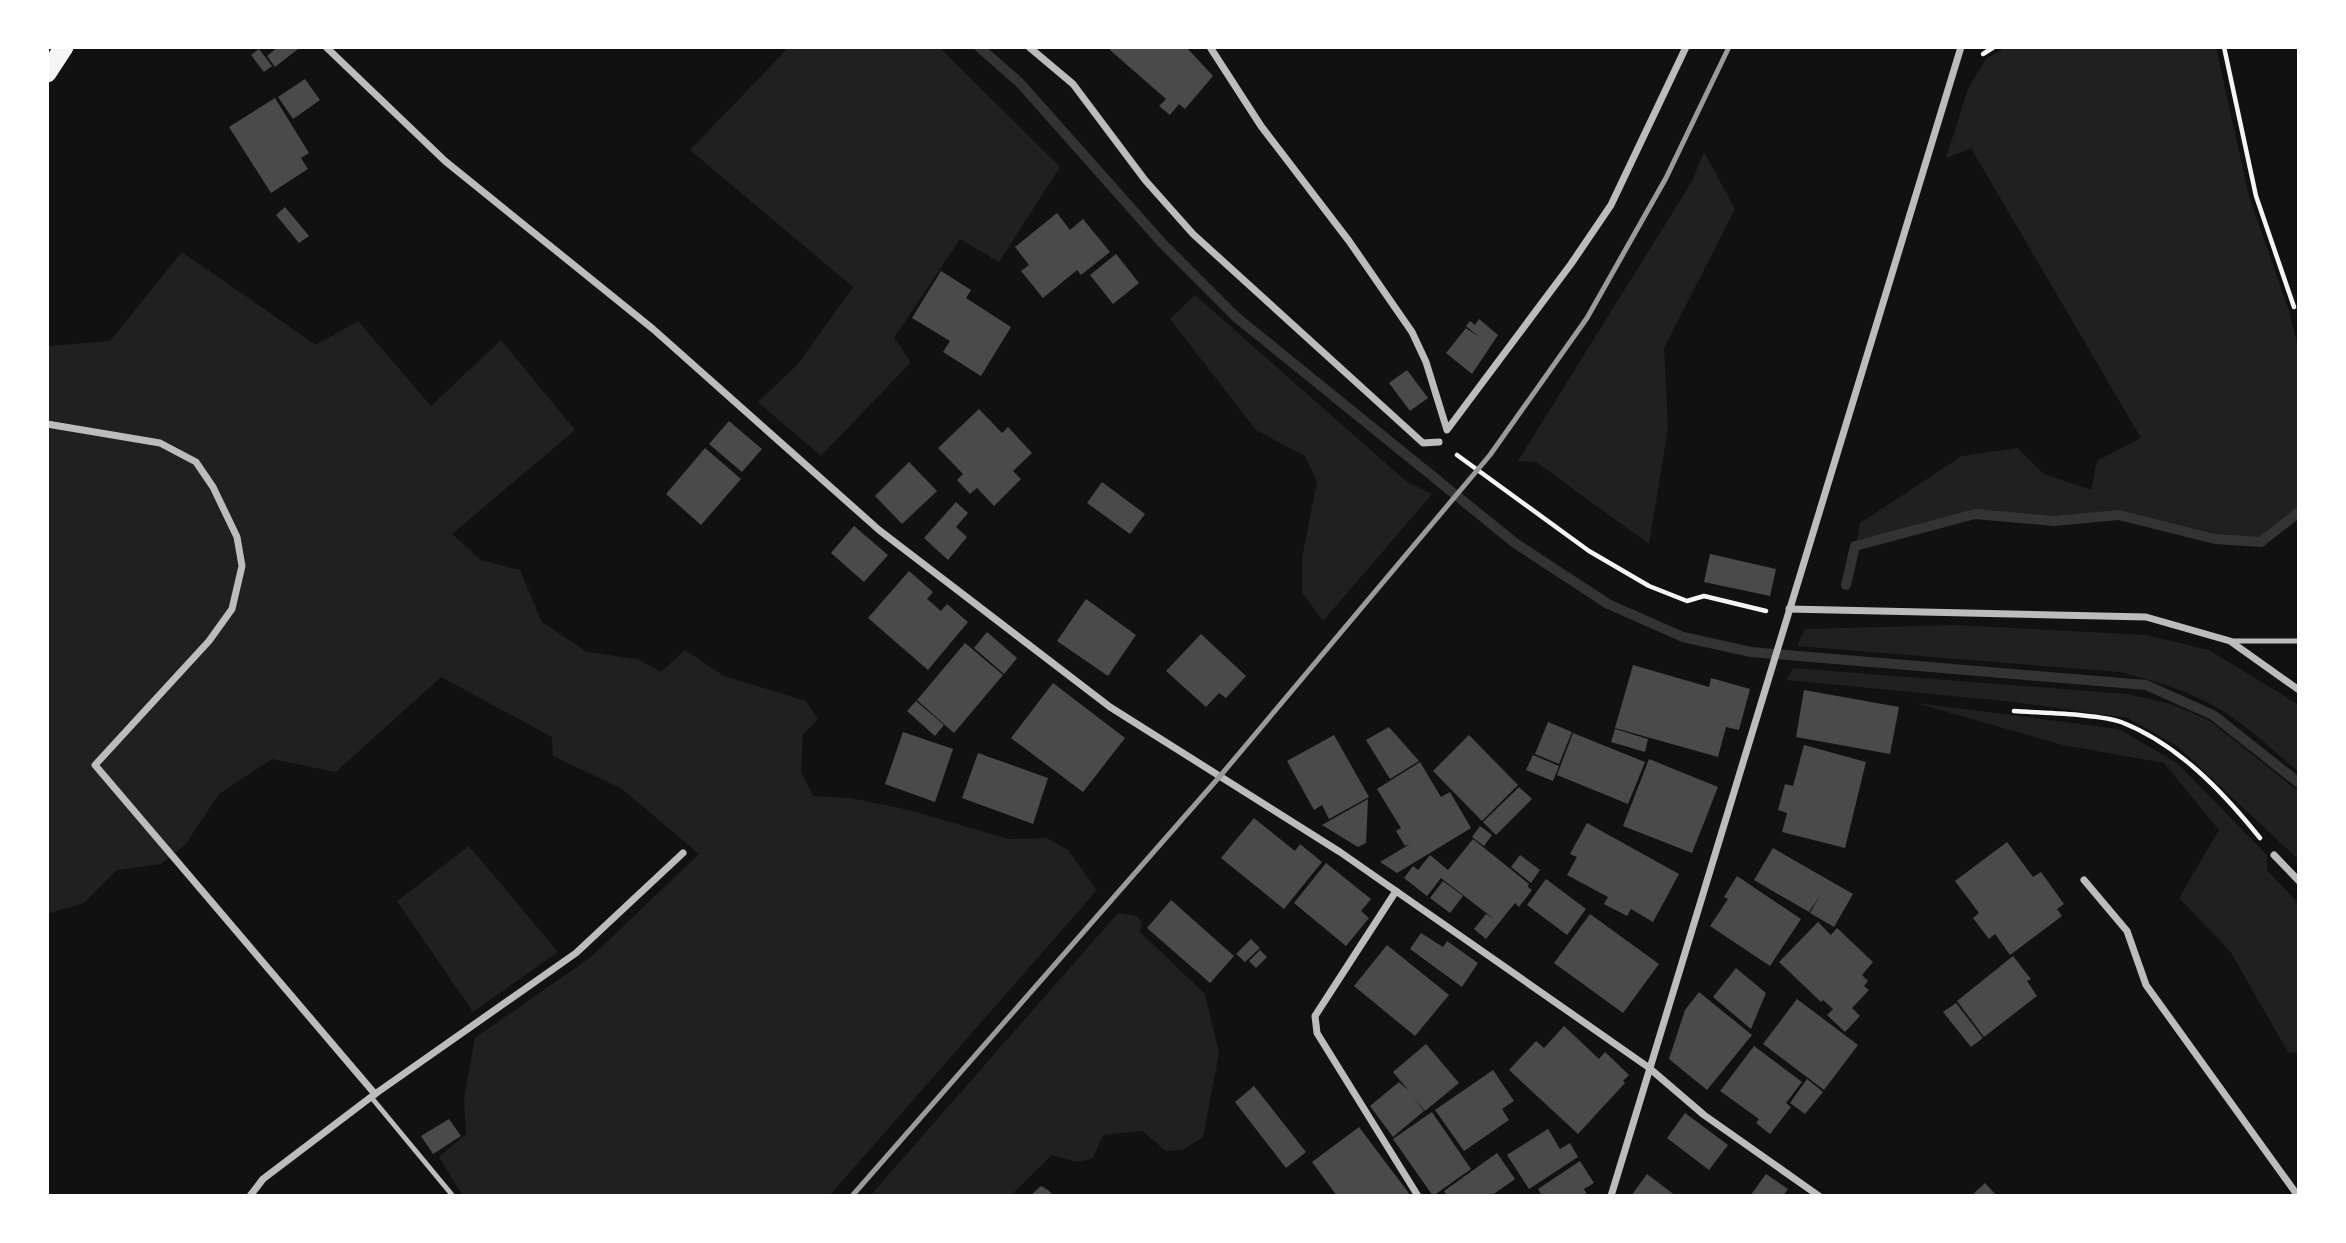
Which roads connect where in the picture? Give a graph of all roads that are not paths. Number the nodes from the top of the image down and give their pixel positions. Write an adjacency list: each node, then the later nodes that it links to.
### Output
1 (64, 47): 7 (highway)
2 (326, 47): 18 (street)
3 (1029, 47): 9 (street)
4 (1210, 47): 5 (street)
5 (1686, 47)
6 (1961, 47): 10 (street)
7 (47, 73)
8 (47, 424): 20 (street)
9 (1439, 442)
10 (1788, 613): 11 (street); 19 (street)
11 (2230, 640): 12 (lane); 13 (street)
12 (2299, 641)
13 (2299, 690)
14 (683, 853): 20 (street)
15 (2274, 855): 17 (street)
16 (2084, 880): 26 (street)
17 (2299, 881)
18 (1396, 891): 19 (street); 23 (street)
19 (1648, 1067): 24 (street); 25 (street)
20 (373, 1096): 21 (street); 22 (lane)
21 (250, 1196)
22 (453, 1196)
23 (1419, 1196)
24 (1611, 1196)
25 (1819, 1196)
26 (2298, 1196)

